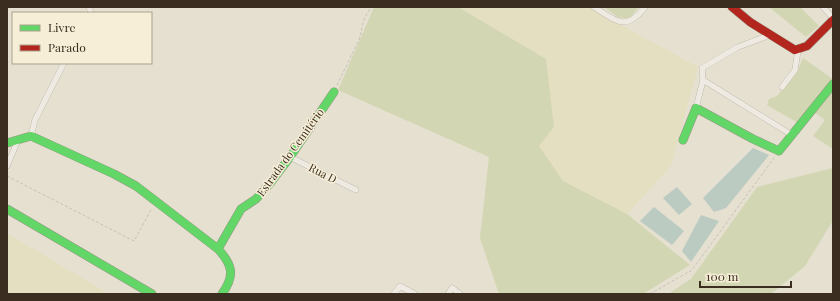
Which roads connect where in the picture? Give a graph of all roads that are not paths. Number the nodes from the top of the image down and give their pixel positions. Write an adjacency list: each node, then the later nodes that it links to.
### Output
1 (594, 7): 2 (street)
2 (645, 7)
3 (732, 7): 6 (street)
4 (823, 7): 5 (street)
5 (833, 19): 7 (street)
6 (770, 34): 7 (street); 9 (street)
7 (798, 50): 11 (street)
8 (63, 64): 15 (street)
9 (703, 80): 13 (street); 14 (street)
10 (833, 84): 14 (street)
11 (782, 87)
12 (334, 92): 19 (street, Estrada do Cemitério)
13 (696, 108): 14 (street); 17 (street)
14 (792, 135)
15 (31, 136): 16 (street); 23 (street)
16 (18, 140): 18 (street); 20 (street)
17 (683, 140)
18 (7, 143)
19 (290, 157): 21 (street, Rua D); 23 (street, Estrada do Cemitério)
20 (7, 166)
21 (356, 190)
22 (7, 209): 24 (street)
23 (218, 249): 25 (street)
24 (152, 294)
25 (222, 294)
26 (394, 294): 27 (street)
27 (415, 294)
28 (448, 294): 29 (street)
29 (460, 294)

